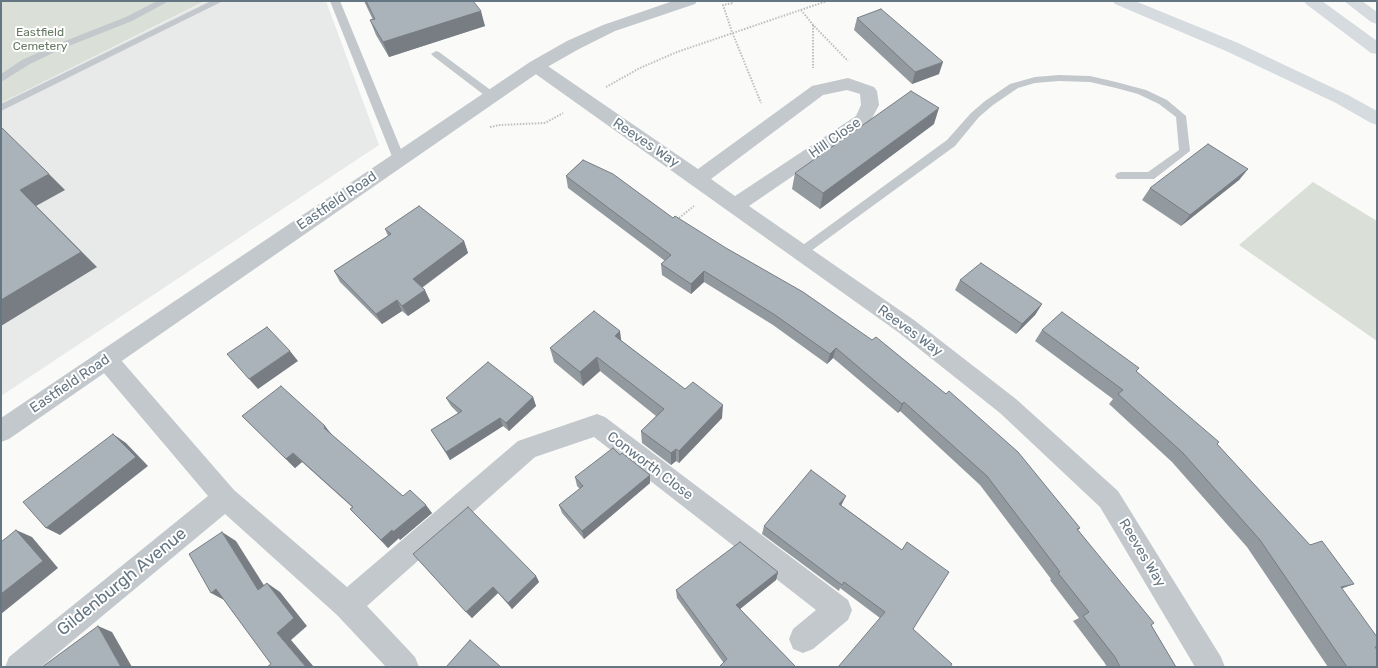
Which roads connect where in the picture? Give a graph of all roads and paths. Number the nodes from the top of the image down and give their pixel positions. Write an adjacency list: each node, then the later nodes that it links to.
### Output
1 (164, 1): 17 (lane)
2 (218, 1): 22 (lane)
3 (335, 1): 27 (lane)
4 (689, 1): 16 (street, Eastfield Road)
5 (732, 1): 13 (path)
6 (827, 1): 10 (path)
7 (1122, 1): 25 (highway)
8 (1312, 1): 14 (highway)
9 (1352, 1): 11 (highway)
10 (801, 10): 12 (path); 13 (path)
11 (1377, 19)
12 (813, 25): 18 (path); 20 (path)
13 (732, 32): 19 (path); 24 (path)
14 (1377, 49)
15 (436, 54): 21 (lane)
16 (536, 66): 21 (street, Eastfield Road); 29 (street, Reeves Way)
17 (1, 78)
18 (858, 88): 20 (street); 30 (street, Hill Close)
19 (600, 90)
20 (818, 90): 24 (street)
21 (492, 96): 27 (street, Eastfield Road)
22 (1, 108)
23 (563, 113): 26 (path)
24 (782, 116): 29 (street)
25 (1377, 118)
26 (486, 128)
27 (399, 159): 32 (street, Eastfield Road)
28 (1122, 176): 31 (lane)
29 (698, 179): 30 (street, Reeves Way)
30 (735, 205): 31 (street, Reeves Way)
31 (800, 253): 39 (street, Reeves Way)
32 (106, 359): 33 (street, Eastfield Road); 34 (street)
33 (1, 431)
34 (225, 498): 35 (street); 37 (street, Gildenburgh Avenue)
35 (347, 605): 36 (street, Conworth Close); 38 (street)
36 (803, 639)
37 (20, 667)
38 (405, 667)
39 (1211, 667)

